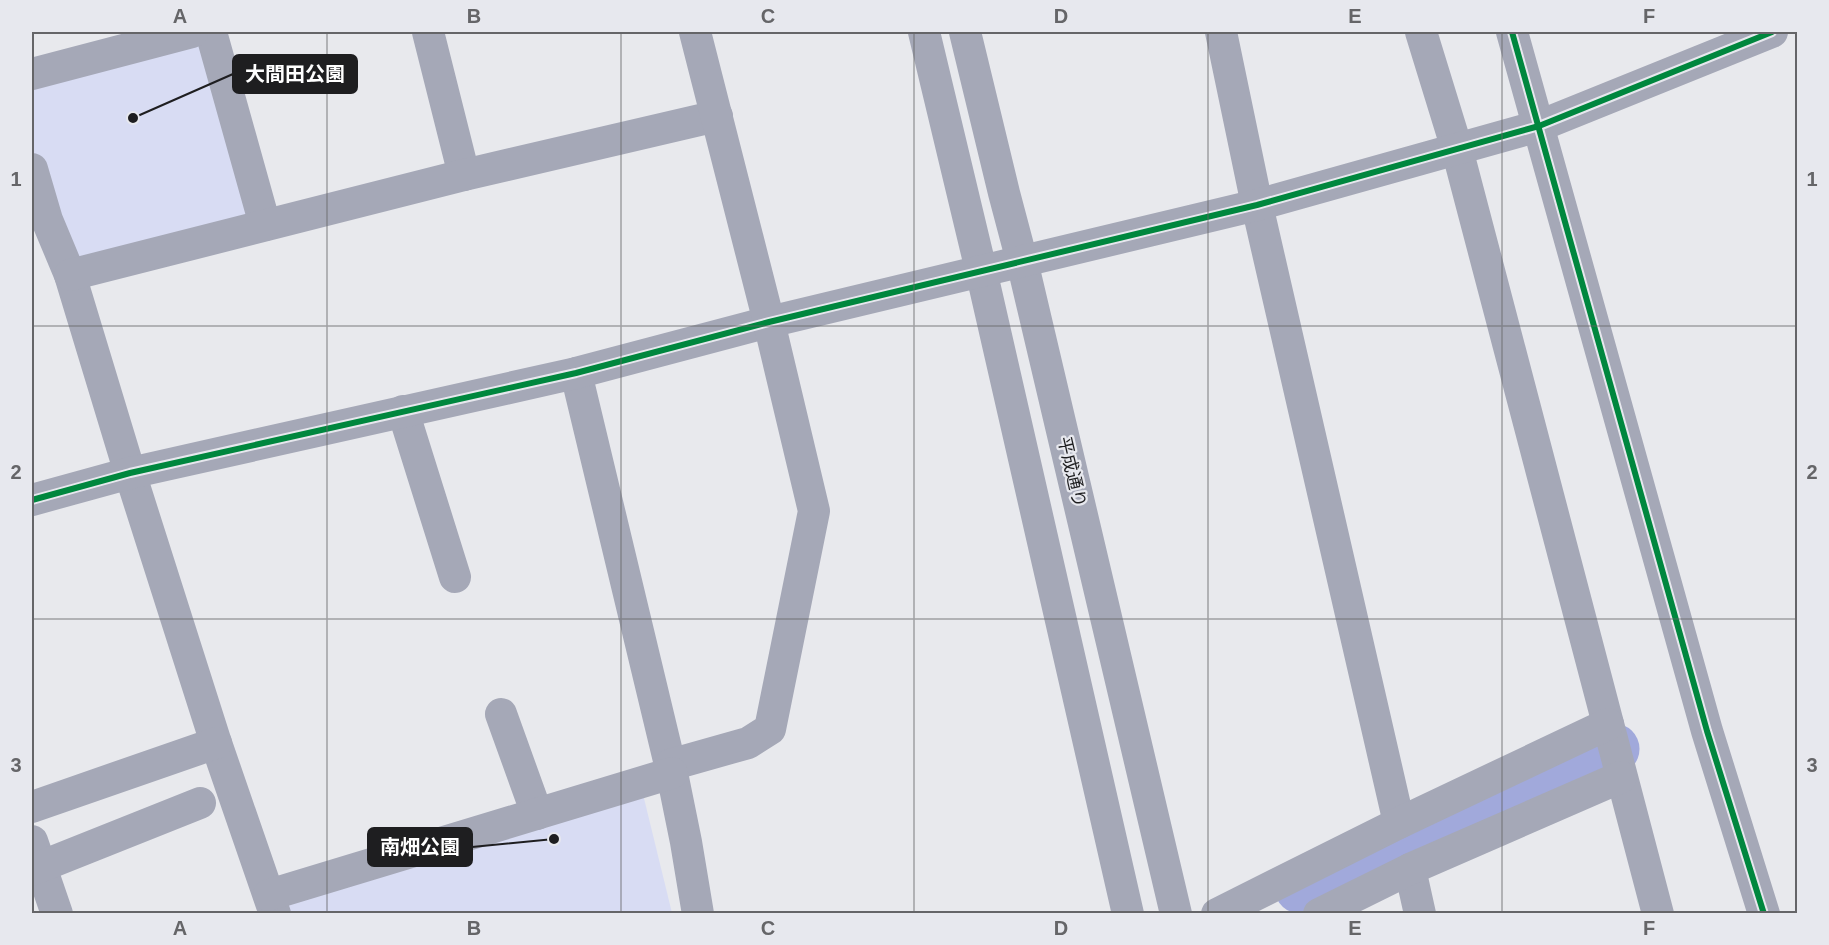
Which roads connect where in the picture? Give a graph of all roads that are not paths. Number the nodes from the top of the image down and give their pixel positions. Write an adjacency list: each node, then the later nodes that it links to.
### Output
1 (192, 32): 11 (street)
2 (212, 32): 19 (street)
3 (428, 32): 16 (street)
4 (695, 32): 12 (street)
5 (924, 32): 21 (street)
6 (965, 32): 20 (street, 平成通り)
7 (1221, 32): 17 (street)
8 (1421, 32): 14 (street)
9 (1512, 32): 13 (street)
10 (1772, 32): 13 (street)
11 (32, 74)
12 (717, 116): 16 (street); 23 (street)
13 (1539, 126): 14 (street); 49 (street)
14 (1457, 149): 17 (street); 30 (street)
15 (32, 170): 18 (street)
16 (464, 175): 19 (street)
17 (1257, 205): 20 (street); 37 (street)
18 (39, 222): 22 (street)
19 (265, 225): 22 (street)
20 (1022, 261): 21 (street); 44 (street, 平成通り)
21 (981, 270): 23 (street); 43 (street)
22 (70, 274): 26 (street)
23 (769, 322): 24 (street); 32 (street)
24 (576, 373): 25 (street); 32 (street)
25 (403, 411): 26 (street); 28 (street)
26 (130, 473): 27 (street); 31 (street)
27 (32, 500)
28 (455, 577)
29 (501, 714): 36 (street)
30 (1608, 724): 33 (street); 37 (street)
31 (216, 743): 35 (street); 40 (street)
32 (671, 769): 36 (street); 42 (street)
33 (1621, 777): 39 (street); 48 (street)
34 (200, 803): 38 (street)
35 (32, 807)
36 (537, 814): 40 (street)
37 (1400, 823): 45 (street)
38 (35, 859): 41 (street)
39 (1410, 869): 46 (street); 47 (street)
40 (272, 904)
41 (57, 914)
42 (698, 914)
43 (1128, 914)
44 (1176, 914)
45 (1217, 914)
46 (1319, 914)
47 (1420, 914)
48 (1658, 914)
49 (1764, 914)

